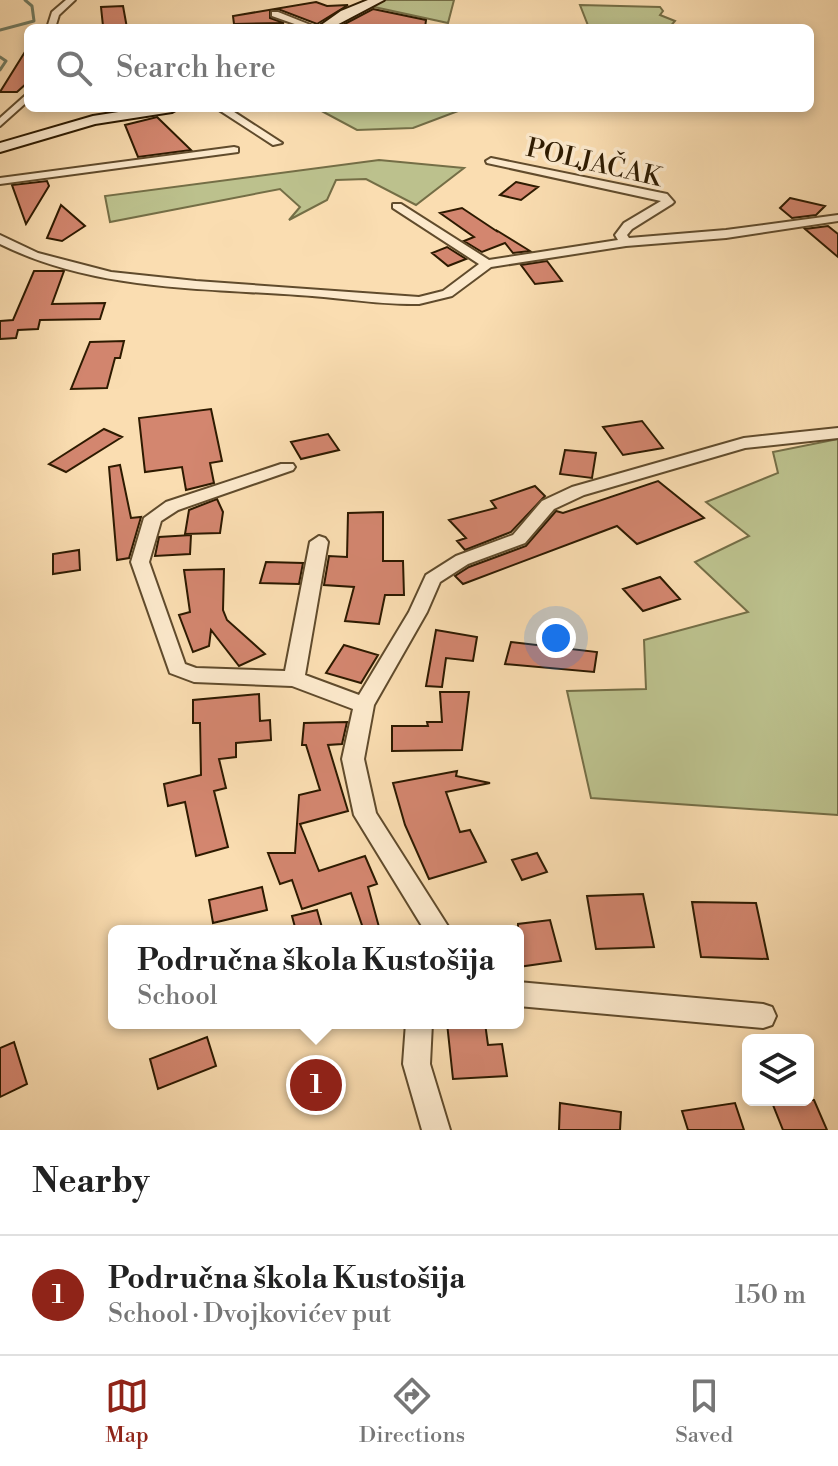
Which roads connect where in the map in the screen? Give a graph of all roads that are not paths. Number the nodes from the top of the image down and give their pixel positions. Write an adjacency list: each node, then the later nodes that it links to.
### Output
1 (71, 0): 4 (street)
2 (375, 0): 6 (street)
3 (275, 14): 5 (street)
4 (52, 24)
5 (303, 24)
6 (329, 24)
7 (24, 100): 10 (street)
8 (146, 112): 12 (street)
9 (227, 112): 11 (street)
10 (0, 123)
11 (277, 143)
12 (0, 148)
13 (234, 150): 15 (street)
14 (491, 161): 19 (street, POLJAČAK)
15 (0, 181)
16 (397, 206): 20 (street)
17 (838, 218): 19 (street)
18 (0, 239): 20 (street)
19 (626, 242): 20 (street)
20 (487, 264)
21 (838, 433): 25 (street)
22 (287, 467): 24 (street)
23 (319, 542): 24 (street)
24 (294, 679): 25 (street)
25 (364, 705): 26 (street)
26 (435, 925)
27 (524, 995): 28 (street)
28 (763, 1016)
29 (417, 1029): 30 (street)
30 (436, 1130)

